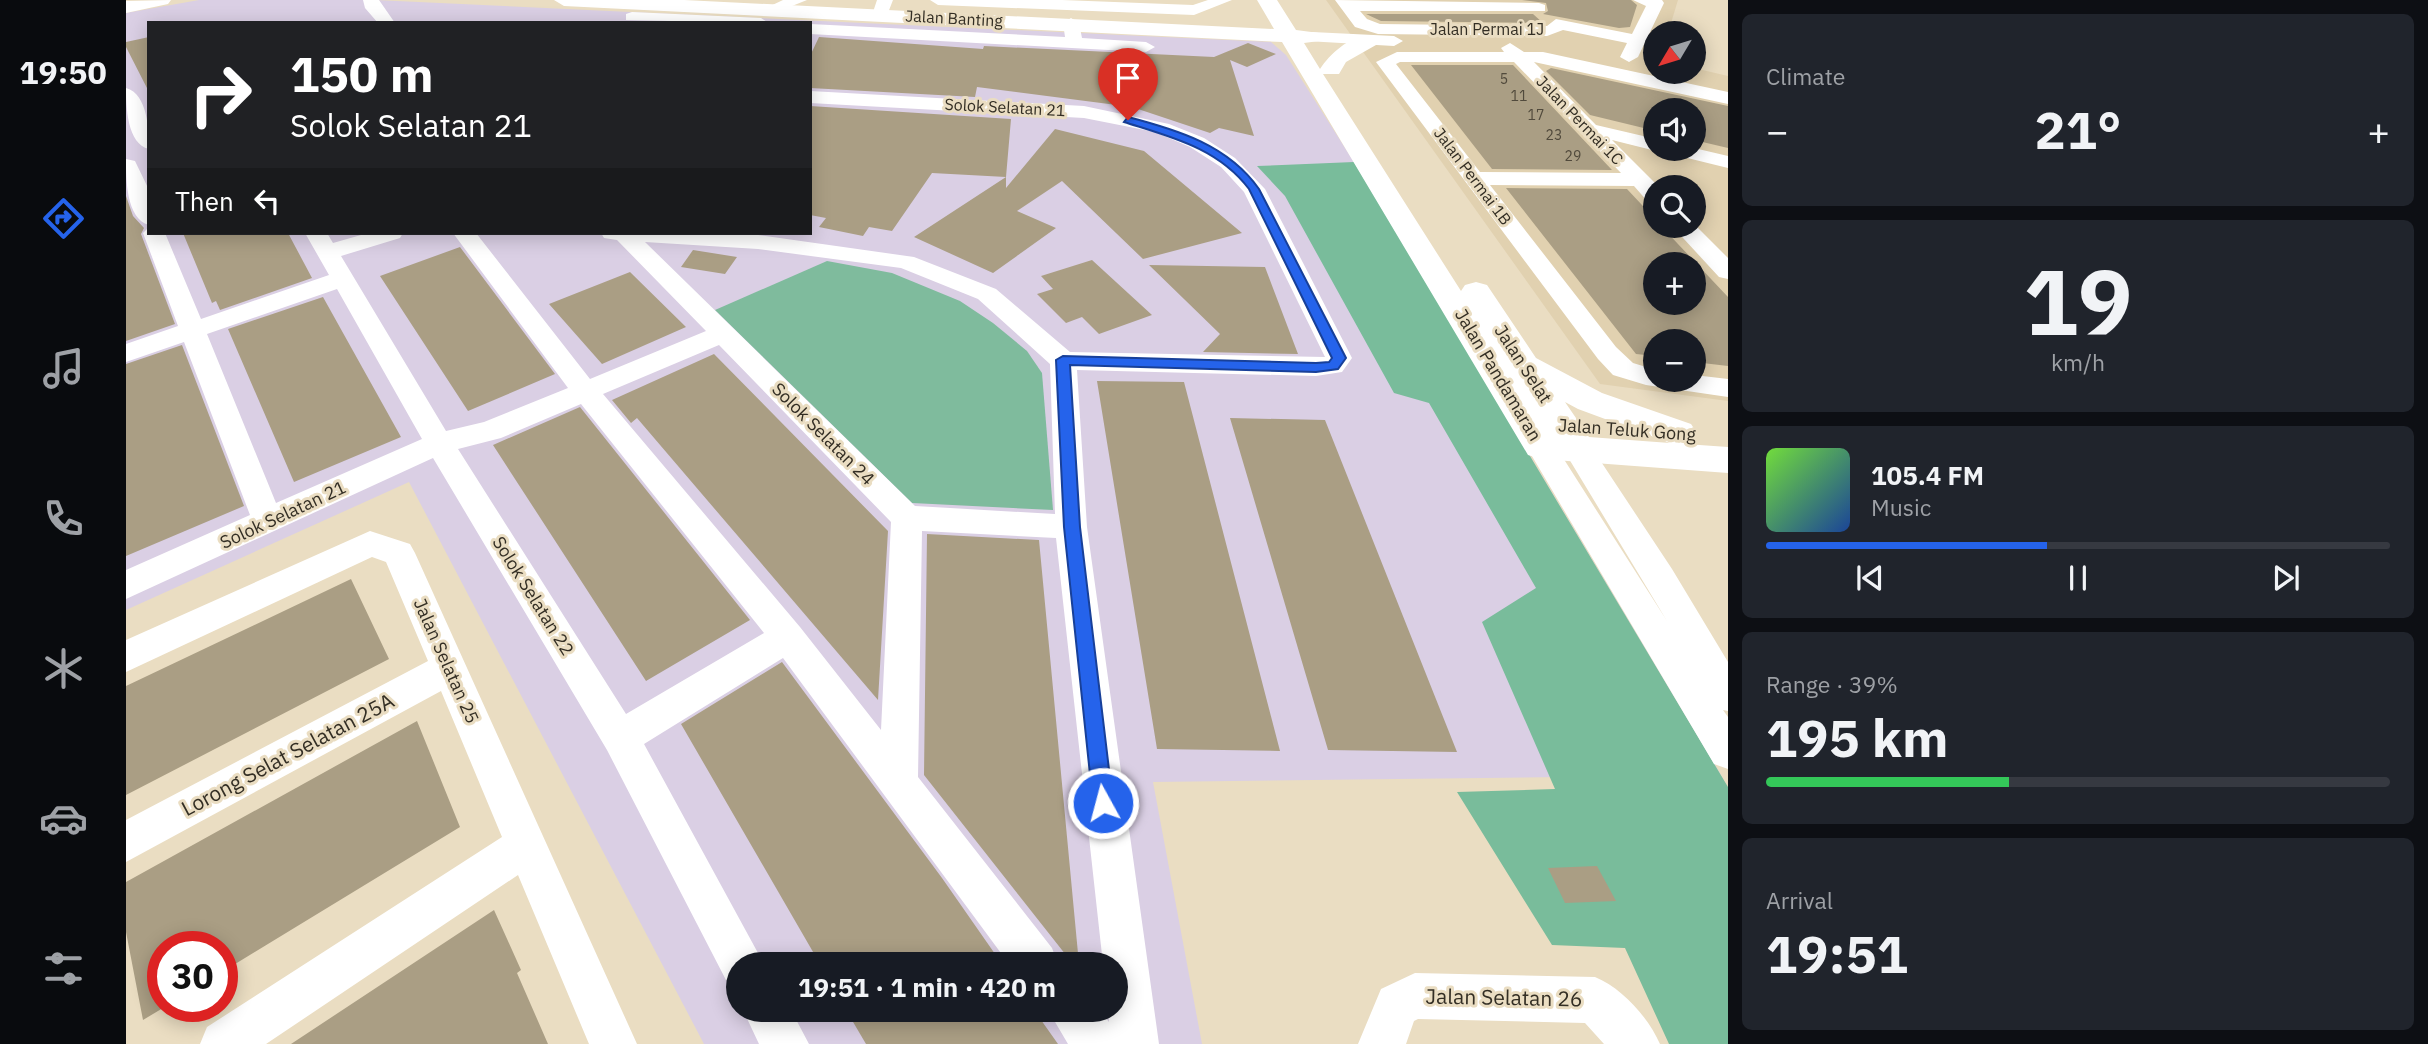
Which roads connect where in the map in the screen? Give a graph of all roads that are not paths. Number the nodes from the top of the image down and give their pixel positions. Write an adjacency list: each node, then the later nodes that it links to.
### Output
1 (135, 0): 10 (main road)
2 (161, 0): 14 (main road)
3 (371, 0): 20 (street)
4 (564, 0): 16 (main road, Jalan Banting)
5 (799, 0): 17 (street)
6 (938, 0): 11 (street)
7 (1224, 0): 11 (street)
8 (1291, 0): 26 (main road, Jalan Pandamaran)
9 (1649, 1): 27 (street)
10 (126, 2)
11 (1048, 2)
12 (1269, 2): 24 (main road); 26 (main road, Jalan Pandamaran)
13 (1346, 3): 19 (street); 19 (street, Jalan Permai 1J)
14 (126, 7)
15 (883, 7): 22 (main road, Jalan Banting); 25 (main road, Jalan Banting)
16 (695, 13): 17 (main road, Jalan Banting); 18 (street)
17 (766, 16): 21 (main road, Jalan Banting)
18 (632, 17)
19 (1557, 17): 27 (street, Jalan Permai 1J)
20 (385, 21)
21 (800, 21)
22 (814, 23): 25 (street)
23 (1093, 24): 24 (main road, Jalan Banting); 25 (main road, Jalan Banting); 26 (main road, Jalan Banting)
24 (1215, 28): 26 (main road, Jalan Banting)
25 (1073, 34): 29 (street)
26 (1296, 36): 28 (street); 33 (main road, Jalan Selat); 67 (main road, Jalan Pandamaran)
27 (1638, 40): 31 (street)
28 (1369, 41): 30 (street); 33 (main road)
29 (1146, 47)
30 (1511, 50): 31 (street); 38 (street); 39 (street, Jalan Permai 1C); 45 (street, Jalan Permai 1B)
31 (1628, 61): 32 (street)
32 (1643, 64)
33 (1331, 69): 61 (main road, Jalan Selat)
34 (1706, 78): 35 (street)
35 (1728, 82)
36 (126, 94): 40 (street)
37 (812, 97): 60 (street, Solok Selatan 21)
38 (1728, 98)
39 (1589, 129): 41 (street); 46 (street, Jalan Permai 1C)
40 (147, 138)
41 (1643, 142)
42 (1706, 157): 43 (street)
43 (1728, 162)
44 (134, 164): 48 (street)
45 (1475, 178): 46 (street); 62 (street, Jalan Permai 1B)
46 (1639, 180): 47 (street, Jalan Permai 1C)
47 (1643, 184)
48 (147, 211)
49 (156, 235): 57 (street)
50 (386, 235): 55 (street)
51 (466, 235): 65 (street)
52 (625, 235): 58 (street, Solok Selatan 24)
53 (653, 235): 60 (street)
54 (1695, 238): 56 (street)
55 (329, 254): 57 (street); 69 (street, Solok Selatan 22)
56 (1728, 272)
57 (192, 330): 59 (street); 72 (street)
58 (724, 333): 65 (street, Solok Selatan 21); 71 (street, Solok Selatan 24)
59 (126, 353)
60 (1063, 360): 73 (street)
61 (1524, 364): 66 (main road); 67 (main road, Jalan Selat)
62 (1643, 375)
63 (1706, 385): 64 (street, Jalan Permai 1B)
64 (1728, 388)
65 (586, 391): 69 (street, Solok Selatan 21); 75 (street)
66 (1679, 433): 67 (main road, Jalan Teluk Gong); 68 (main road, Jalan Teluk Gong)
67 (1552, 436): 70 (main road, Jalan Teluk Gong); 78 (street, Jalan Selat); 80 (street, Jalan Pandamaran)
68 (1728, 436)
69 (439, 443): 72 (street, Solok Selatan 21); 79 (street, Solok Selatan 22)
70 (1728, 460)
71 (907, 518): 73 (street); 81 (street)
72 (268, 522): 74 (street, Solok Selatan 21)
73 (1072, 527): 92 (street)
74 (126, 584)
75 (788, 638): 79 (street); 81 (street)
76 (126, 657): 77 (street, Jalan Selatan 25)
77 (449, 668): 82 (street, Lorong Selat Selatan 25A); 83 (street, Jalan Selatan 25)
78 (1728, 695)
79 (620, 737): 84 (street, Solok Selatan 22)
80 (1728, 751)
81 (898, 783): 85 (street)
82 (126, 842)
83 (527, 845): 88 (street); 89 (street, Jalan Selatan 25)
84 (736, 952)
85 (1027, 952)
86 (773, 1022): 90 (street)
87 (1080, 1022): 91 (street)
88 (224, 1044)
89 (613, 1044)
90 (785, 1044)
91 (1097, 1044)
92 (1135, 1044)
93 (1382, 1044): 94 (street, Jalan Selatan 26)
94 (1636, 1044)

